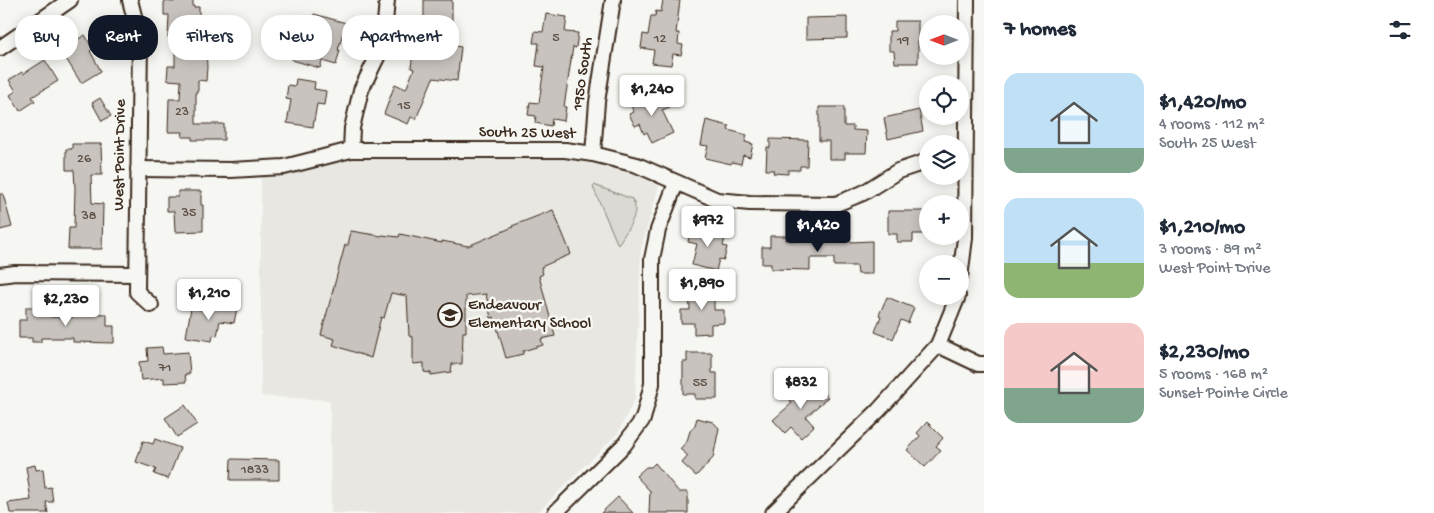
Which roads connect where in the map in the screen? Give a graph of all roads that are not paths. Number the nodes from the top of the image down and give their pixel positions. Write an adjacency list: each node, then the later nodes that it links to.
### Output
1 (70, 0): 6 (street)
2 (130, 0): 11 (street, West Point Drive)
3 (387, 0): 8 (street)
4 (613, 0): 9 (street, 1950 South)
5 (967, 0): 7 (street)
6 (0, 48)
7 (964, 135)
8 (351, 150): 9 (street, South 25 West); 11 (street, South 25 West)
9 (593, 154): 12 (street, South 25 West)
10 (919, 164): 12 (street, South 25 West)
11 (138, 169): 15 (street, West Point Drive)
12 (676, 183): 21 (street)
13 (964, 185): 14 (street)
14 (963, 255)
15 (138, 274): 16 (street); 17 (street, West Point Drive)
16 (0, 275)
17 (151, 305)
18 (954, 305): 19 (street)
19 (938, 345): 20 (street); 22 (street)
20 (984, 364)
21 (555, 513)
22 (773, 513)

